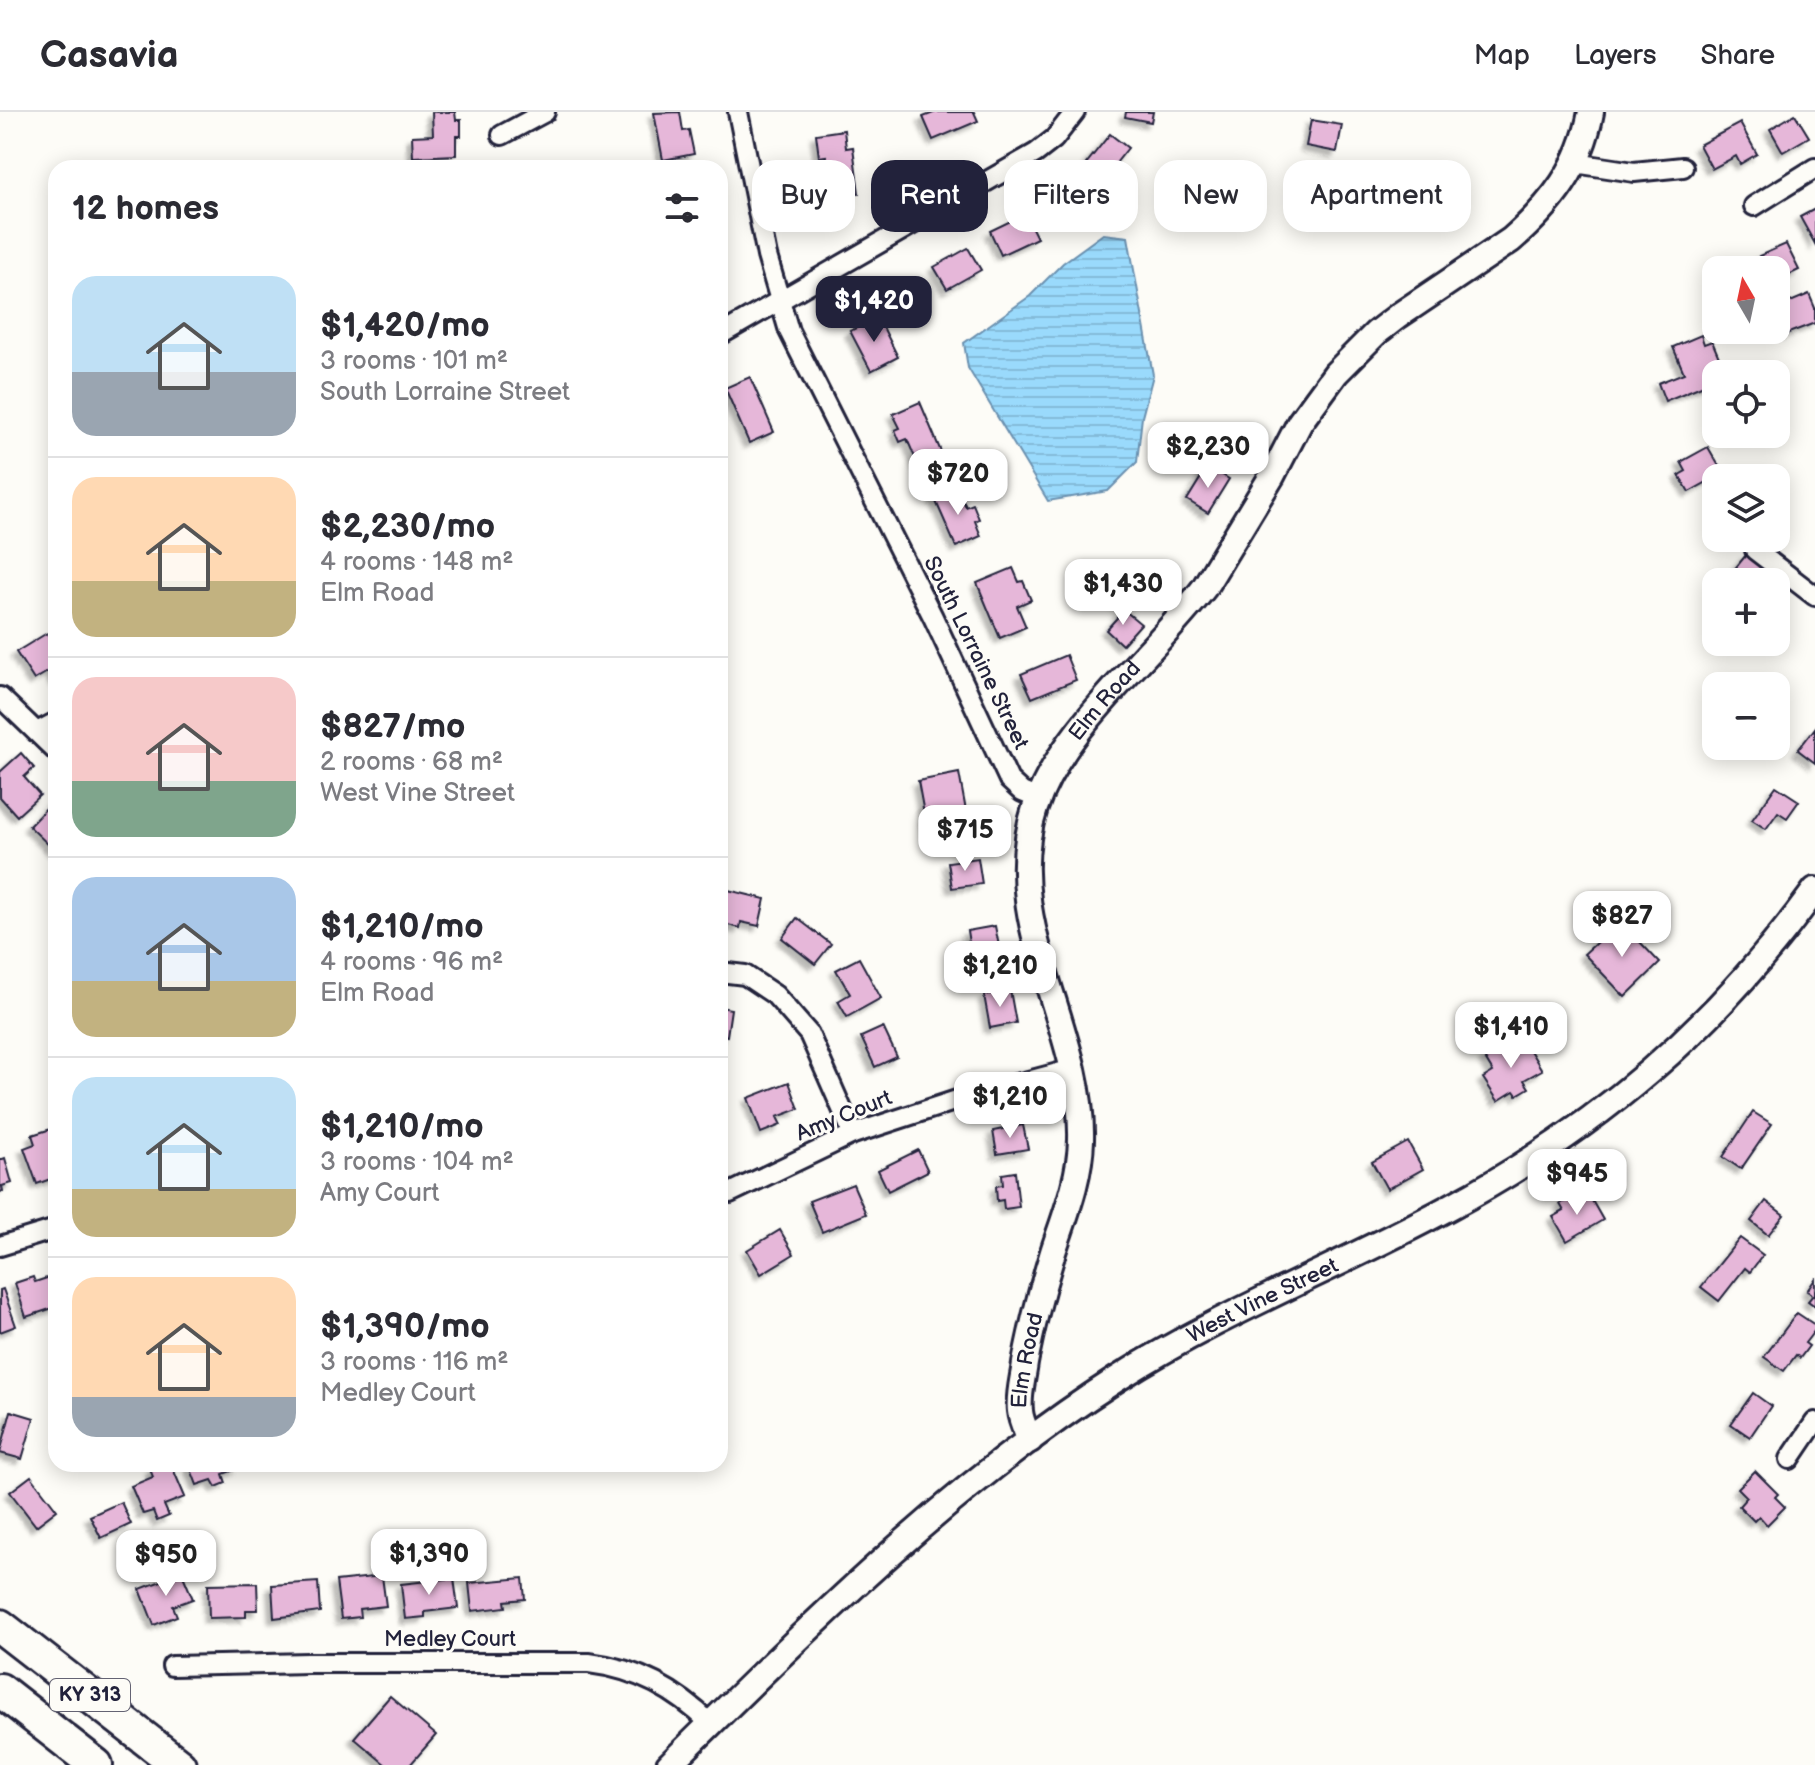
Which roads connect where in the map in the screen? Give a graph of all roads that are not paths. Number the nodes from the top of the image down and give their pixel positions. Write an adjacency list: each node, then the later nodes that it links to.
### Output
1 (545, 112): 5 (street)
2 (738, 112): 10 (street, South Lorraine Street)
3 (1075, 112): 10 (street)
4 (1591, 112): 6 (street, Elm Road)
5 (502, 135)
6 (1575, 163): 7 (street); 18 (street, Elm Road)
7 (1683, 167)
8 (1815, 168): 9 (street)
9 (1754, 206)
10 (779, 301): 11 (street); 18 (street, South Lorraine Street)
11 (728, 330)
12 (1758, 552): 13 (street)
13 (1815, 596)
14 (0, 697): 16 (street)
15 (48, 726): 16 (street)
16 (37, 732): 17 (street)
17 (48, 743)
18 (1039, 799): 21 (street, Elm Road)
19 (1815, 890): 27 (street, West Vine Street)
20 (728, 973): 22 (street)
21 (1073, 1069): 22 (street, Amy Court); 27 (street, Elm Road)
22 (853, 1134): 23 (street, Amy Court)
23 (730, 1193)
24 (48, 1231): 25 (street)
25 (0, 1246)
26 (1815, 1422): 28 (street)
27 (1030, 1440): 32 (street, West Vine Street)
28 (1790, 1459)
29 (0, 1626): 34 (highway, KY 313)
30 (172, 1666): 32 (street, Medley Court)
31 (0, 1690): 33 (highway, KY 313)
32 (711, 1724): 35 (street, West Vine Street)
33 (96, 1765)
34 (179, 1765)
35 (669, 1765)

